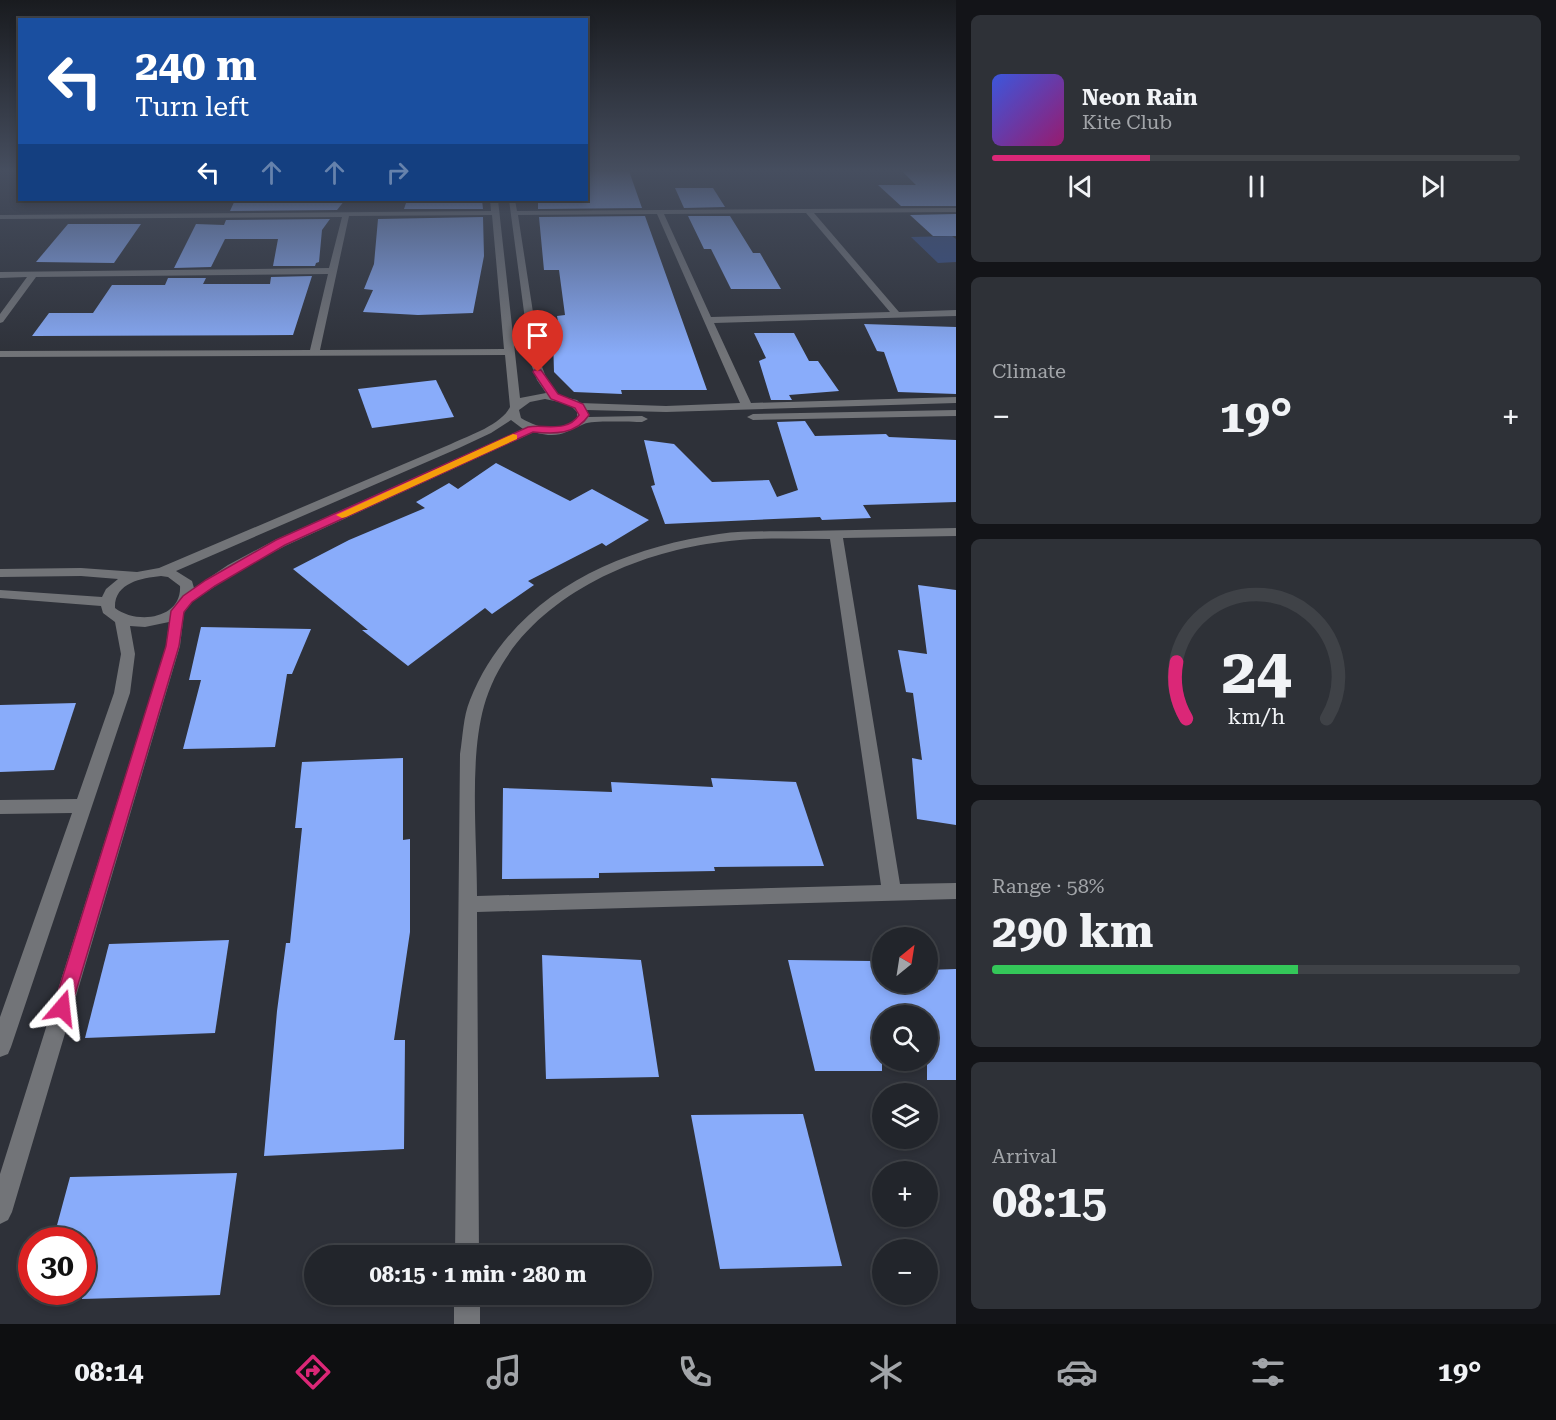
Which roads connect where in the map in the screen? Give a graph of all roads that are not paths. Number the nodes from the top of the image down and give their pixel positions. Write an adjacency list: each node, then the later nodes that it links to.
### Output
1 (342, 233): 6 (street)
2 (497, 233): 14 (street)
3 (517, 233): 16 (street)
4 (669, 233): 12 (street)
5 (827, 233): 10 (street)
6 (333, 271): 7 (street); 13 (street)
7 (34, 274): 8 (street); 11 (street)
8 (0, 275)
9 (956, 313): 10 (street)
10 (897, 315): 12 (street)
11 (0, 320)
12 (708, 320): 19 (street)
13 (314, 352): 14 (street); 15 (street)
14 (510, 352): 20 (street)
15 (0, 354)
16 (554, 396): 18 (street); 20 (street)
17 (956, 400): 19 (street)
18 (579, 406): 19 (street); 22 (street)
19 (747, 407)
20 (514, 410): 23 (street); 26 (street)
21 (956, 413): 22 (street)
22 (582, 420): 23 (street)
23 (532, 429): 31 (street)
24 (956, 532): 25 (street)
25 (836, 535): 36 (street); 37 (street)
26 (161, 572): 28 (street); 31 (street)
27 (0, 573): 28 (street)
28 (136, 576): 30 (street)
29 (0, 594): 30 (street)
30 (106, 603): 32 (street)
31 (183, 605): 32 (street); 39 (street)
32 (122, 621): 33 (street)
33 (83, 806): 34 (street); 38 (street)
34 (0, 807)
35 (956, 891): 36 (street)
36 (892, 893): 37 (street)
37 (467, 904): 40 (street)
38 (0, 1047)
39 (0, 1212)
40 (467, 1245)
41 (467, 1305): 42 (street)
42 (467, 1324)

